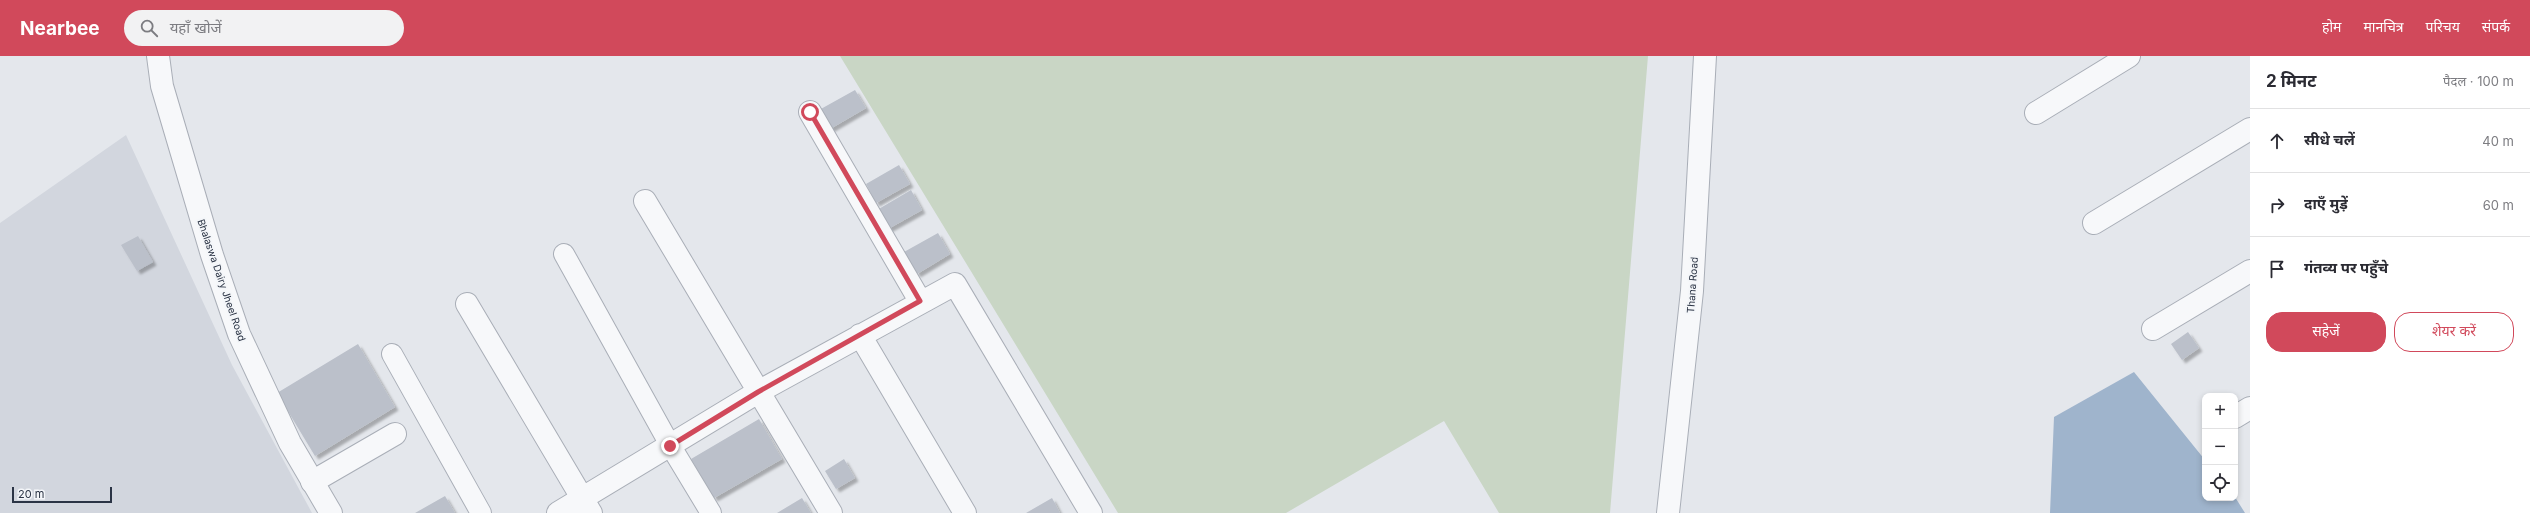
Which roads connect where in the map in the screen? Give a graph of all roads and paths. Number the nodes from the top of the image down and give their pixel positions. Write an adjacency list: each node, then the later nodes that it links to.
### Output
1 (158, 56): 21 (street, Bhalaswa Dairy Jheel Road)
2 (1705, 56): 30 (street, Thana Road)
3 (2129, 56): 5 (street)
4 (810, 112): 11 (street)
5 (2036, 113)
6 (2250, 129): 8 (street)
7 (645, 201): 16 (street)
8 (2094, 223)
9 (564, 254): 20 (lane)
10 (2250, 271): 13 (street)
11 (920, 301): 14 (street); 29 (street)
12 (467, 304): 22 (street)
13 (2153, 329)
14 (860, 335): 16 (street); 28 (street)
15 (392, 354): 24 (lane)
16 (758, 392): 20 (street); 27 (street)
17 (2250, 408): 18 (street)
18 (2238, 415)
19 (395, 434): 21 (street)
20 (670, 446): 22 (street); 26 (lane)
21 (312, 482): 23 (street, Bhalaswa Dairy Jheel Road)
22 (587, 506): 25 (street)
23 (331, 513)
24 (481, 513)
25 (558, 513)
26 (711, 513)
27 (831, 513)
28 (964, 513)
29 (1091, 513)
30 (1668, 513)

